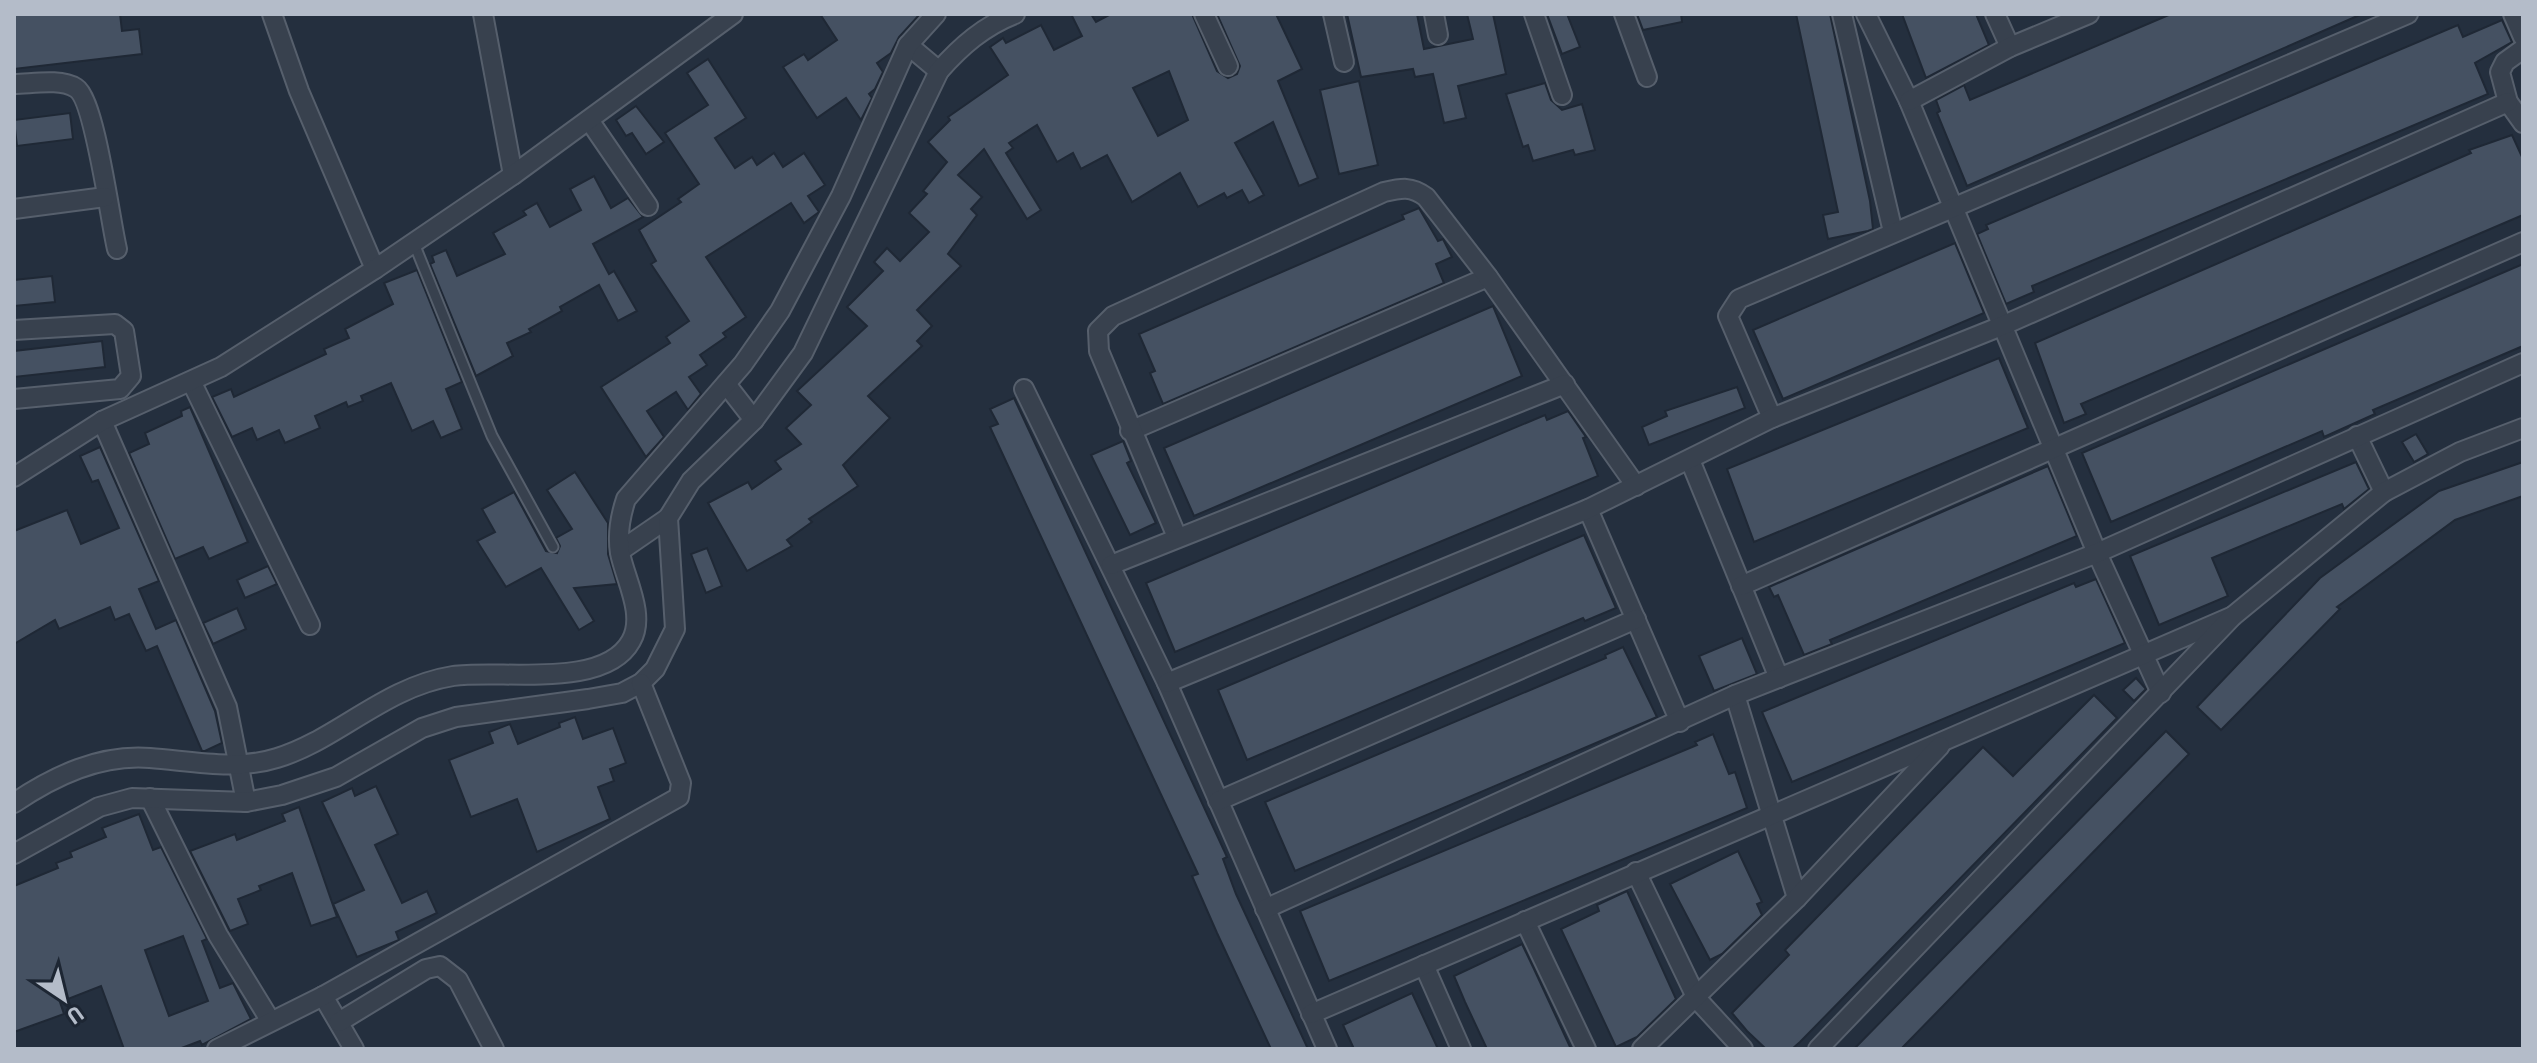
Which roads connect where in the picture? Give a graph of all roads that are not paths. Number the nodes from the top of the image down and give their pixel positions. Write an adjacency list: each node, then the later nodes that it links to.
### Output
1 (272, 14): 41 (street)
2 (483, 14): 32 (street)
3 (733, 14): 30 (street)
4 (936, 14): 19 (street)
5 (1015, 14): 24 (street)
6 (1204, 14): 23 (street)
7 (1333, 14): 22 (street)
8 (1434, 14): 17 (street)
9 (1534, 14): 27 (street)
10 (1624, 14): 25 (street)
11 (1842, 14): 37 (street)
12 (1866, 14): 28 (street)
13 (1995, 14): 20 (street)
14 (2089, 14): 20 (street)
15 (2408, 14): 36 (street)
16 (2513, 14): 18 (street)
17 (1438, 35)
18 (2523, 37)
19 (911, 47): 24 (street); 48 (street)
20 (2010, 47): 28 (street)
21 (2523, 49): 29 (street)
22 (1344, 62)
23 (1228, 66)
24 (935, 67): 51 (street)
25 (1647, 77)
26 (14, 84): 33 (street)
27 (1562, 95)
28 (1909, 101): 36 (street)
29 (2508, 102): 31 (street); 43 (street)
30 (589, 120): 32 (street); 34 (street)
31 (2523, 123)
32 (513, 175): 38 (street)
33 (105, 197): 35 (street); 40 (street)
34 (648, 206)
35 (14, 209)
36 (1953, 209): 37 (street); 43 (street)
37 (1893, 232): 52 (street)
38 (413, 241): 41 (street); 65 (lane)
39 (2523, 242): 57 (street)
40 (117, 249)
41 (375, 269): 46 (street)
42 (1488, 277): 47 (street); 55 (street); 55 (street)
43 (2004, 325): 52 (street); 57 (street)
44 (14, 330): 50 (street)
45 (2521, 371): 56 (street)
46 (192, 383): 53 (street); 72 (street)
47 (1565, 384): 60 (street); 64 (street)
48 (728, 387): 51 (street); 66 (street)
49 (1024, 389): 68 (street)
50 (14, 399)
51 (750, 416): 63 (street)
52 (1772, 418): 58 (street)
53 (102, 421): 59 (street); 81 (street)
54 (2523, 428): 61 (street)
55 (1130, 431): 64 (street)
56 (2357, 436): 61 (street); 67 (street)
57 (2054, 449): 67 (street); 69 (street)
58 (1690, 460): 60 (street); 69 (street)
59 (14, 477)
60 (1636, 486): 62 (street)
61 (2384, 492): 70 (street)
62 (1588, 509): 71 (street); 76 (street)
63 (668, 518): 66 (street); 75 (street)
64 (1177, 537): 68 (street)
65 (553, 547)
66 (625, 547): 81 (street)
67 (2097, 553): 73 (street); 74 (street)
68 (1111, 565): 76 (street)
69 (1741, 586): 74 (street)
70 (2233, 616): 73 (street); 77 (street)
71 (1636, 619): 79 (street); 83 (street)
72 (310, 625)
73 (2145, 653): 77 (street); 80 (street)
74 (1779, 678): 78 (street)
75 (641, 683): 81 (street); 92 (street)
76 (1167, 683): 83 (street)
77 (2161, 693): 105 (street)
78 (1735, 695): 79 (street); 85 (street)
79 (1680, 722): 89 (street)
80 (1945, 740): 85 (street); 88 (street)
81 (242, 782): 82 (street); 84 (street)
82 (150, 798): 86 (street); 95 (street)
83 (1218, 801): 89 (street)
84 (14, 803)
85 (1770, 814): 87 (street); 88 (street)
86 (14, 854)
87 (1636, 872): 90 (street); 93 (street)
88 (1797, 898): 93 (street)
89 (1265, 909): 94 (street)
90 (1525, 921): 91 (street); 102 (street)
91 (1424, 965): 94 (street); 101 (street)
92 (323, 996): 95 (street); 96 (street)
93 (1697, 999): 103 (street); 104 (street)
94 (1311, 1014): 100 (street)
95 (270, 1020): 97 (street)
96 (339, 1022): 98 (street); 99 (street)
97 (217, 1049)
98 (354, 1049)
99 (494, 1049)
100 (1327, 1049)
101 (1461, 1049)
102 (1586, 1049)
103 (1642, 1049)
104 (1743, 1049)
105 (1818, 1049)

